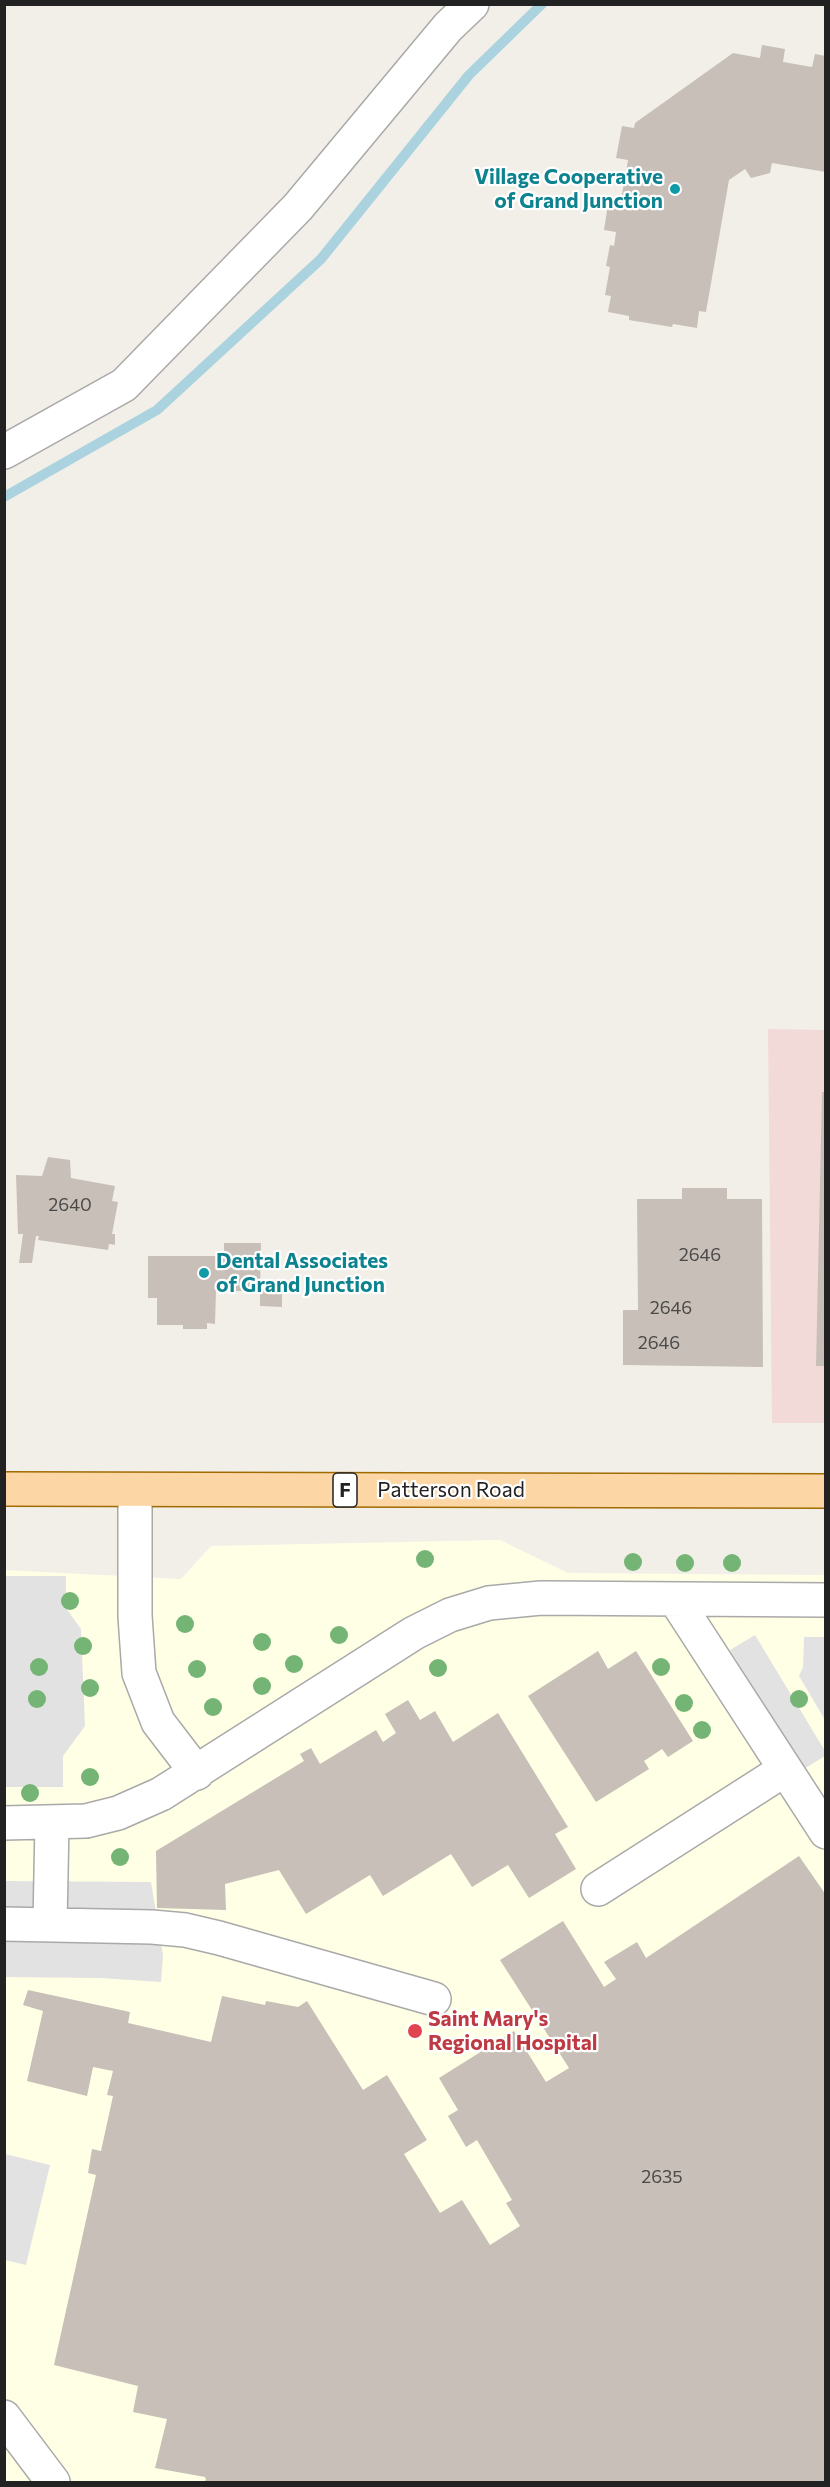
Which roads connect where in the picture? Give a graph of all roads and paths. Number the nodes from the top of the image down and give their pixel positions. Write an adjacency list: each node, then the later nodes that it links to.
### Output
1 (472, 4): 2 (lane)
2 (4, 452)
3 (4, 1489): 4 (main road, Patterson Road / F)
4 (135, 1490): 5 (main road, Patterson Road / F); 9 (lane)
5 (825, 1491)
6 (675, 1599): 7 (lane); 8 (lane); 9 (lane)
7 (825, 1600)
8 (784, 1770): 10 (lane); 13 (lane)
9 (197, 1773): 12 (lane)
10 (820, 1812)
11 (4, 1823): 12 (lane)
12 (52, 1823): 15 (lane)
13 (598, 1889)
14 (4, 1923): 15 (lane)
15 (50, 1924): 16 (lane)
16 (434, 2000)
17 (4, 2417): 18 (lane)
18 (53, 2482)

